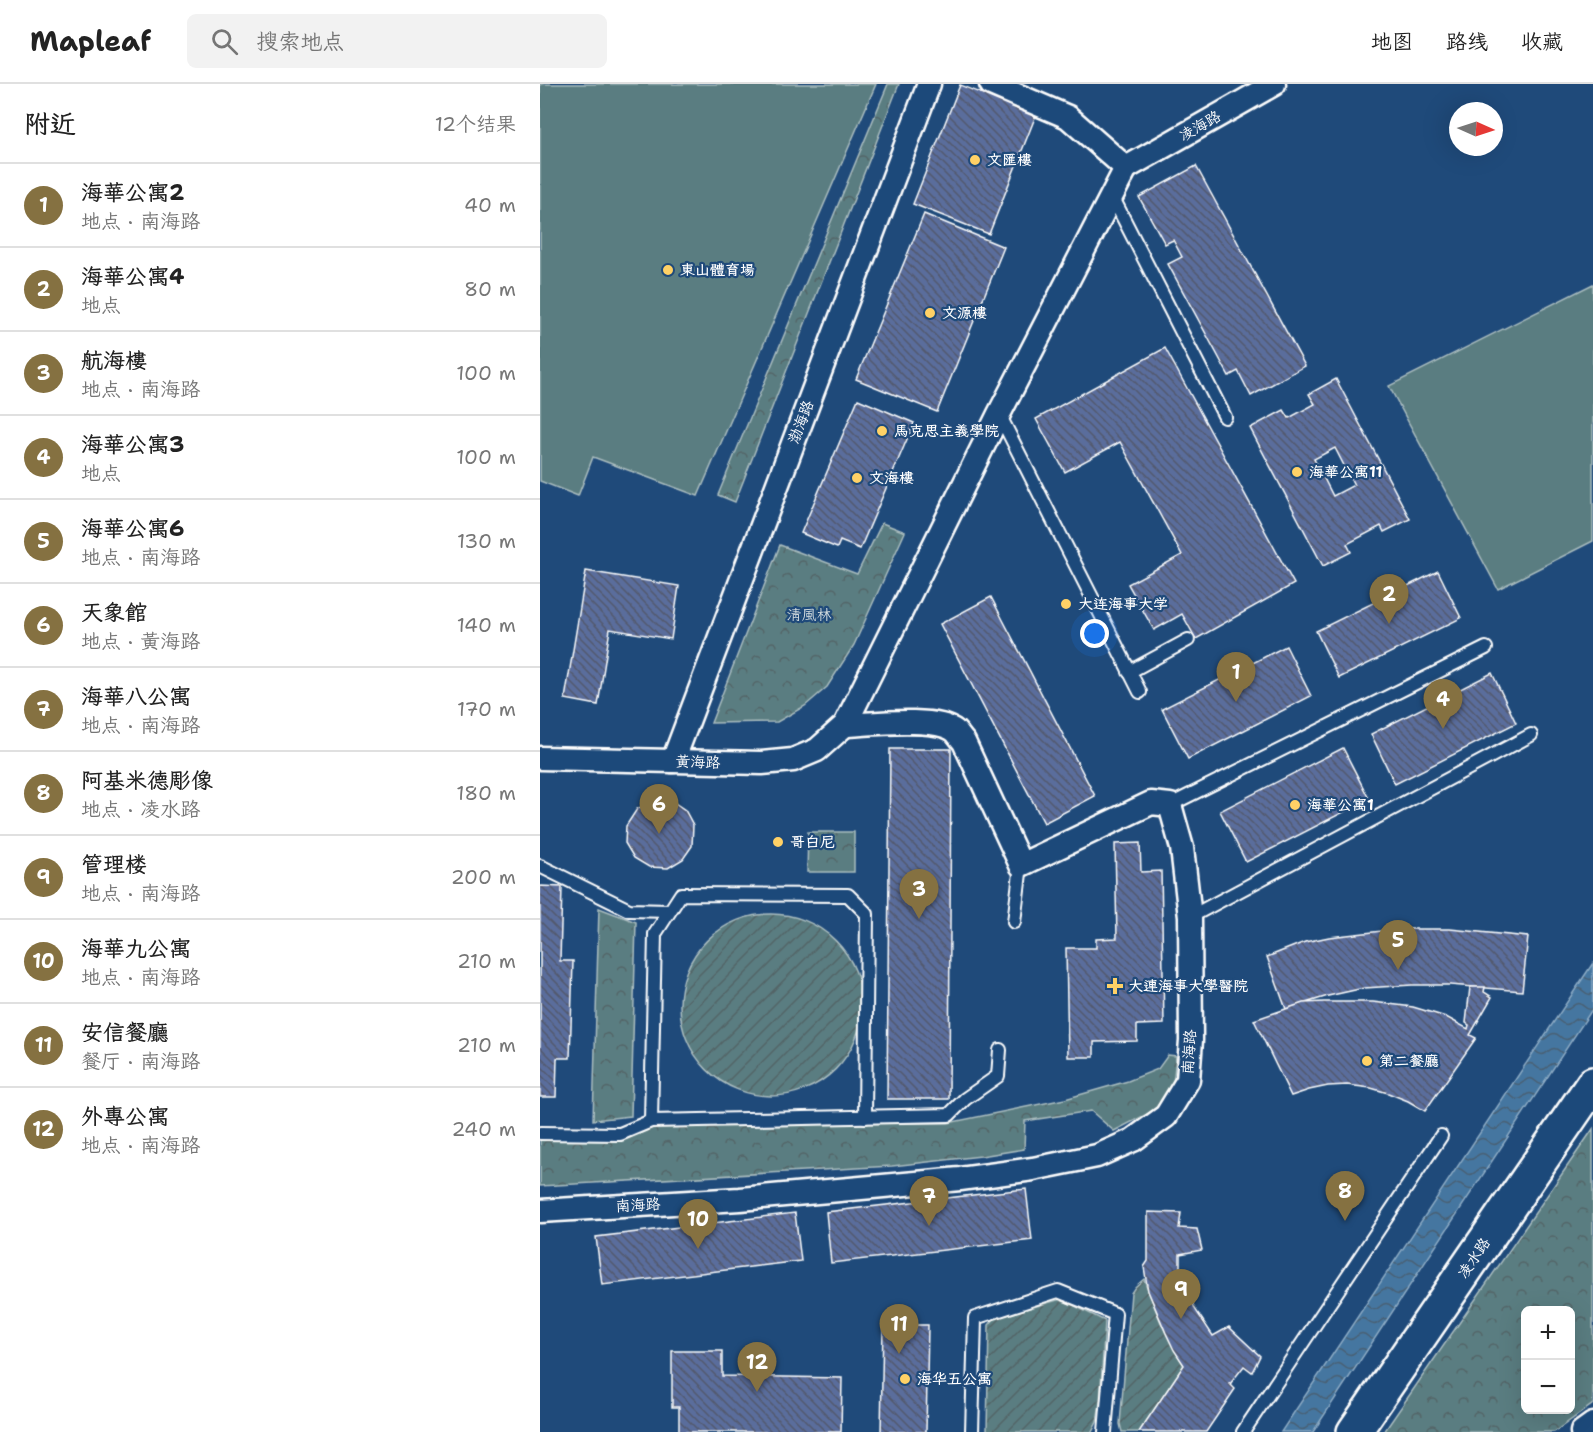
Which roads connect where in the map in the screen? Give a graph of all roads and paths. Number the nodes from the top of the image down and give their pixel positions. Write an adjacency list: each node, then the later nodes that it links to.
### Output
1 (929, 84): 15 (street, 渤海路)
2 (991, 84): 4 (street)
3 (1274, 84): 4 (street, 凌海路)
4 (1126, 168): 5 (street)
5 (1112, 196): 6 (street); 7 (lane)
6 (999, 414): 10 (lane); 12 (street)
7 (1225, 417)
8 (1188, 640): 10 (lane)
9 (1486, 648): 16 (lane)
10 (1129, 672): 11 (lane)
11 (1140, 692)
12 (845, 725): 15 (street, 黃海路); 17 (street)
13 (1531, 735): 20 (lane)
14 (540, 758): 15 (street, 黃海路)
15 (673, 761)
16 (1170, 805): 17 (street); 20 (street, 南海路)
17 (1021, 865): 21 (lane)
18 (540, 866): 19 (lane)
19 (669, 911): 24 (lane); 25 (lane)
20 (1190, 917): 28 (street, 南海路)
21 (1014, 922)
22 (1000, 1050): 24 (lane)
23 (1593, 1084): 33 (main road, 凌水路)
24 (864, 1117): 25 (lane)
25 (651, 1121): 26 (lane)
26 (540, 1133)
27 (1441, 1136): 32 (lane)
28 (540, 1211)
29 (1593, 1424): 34 (street)
30 (972, 1432): 31 (lane)
31 (1105, 1432)
32 (1243, 1432)
33 (1354, 1432)
34 (1582, 1432)

